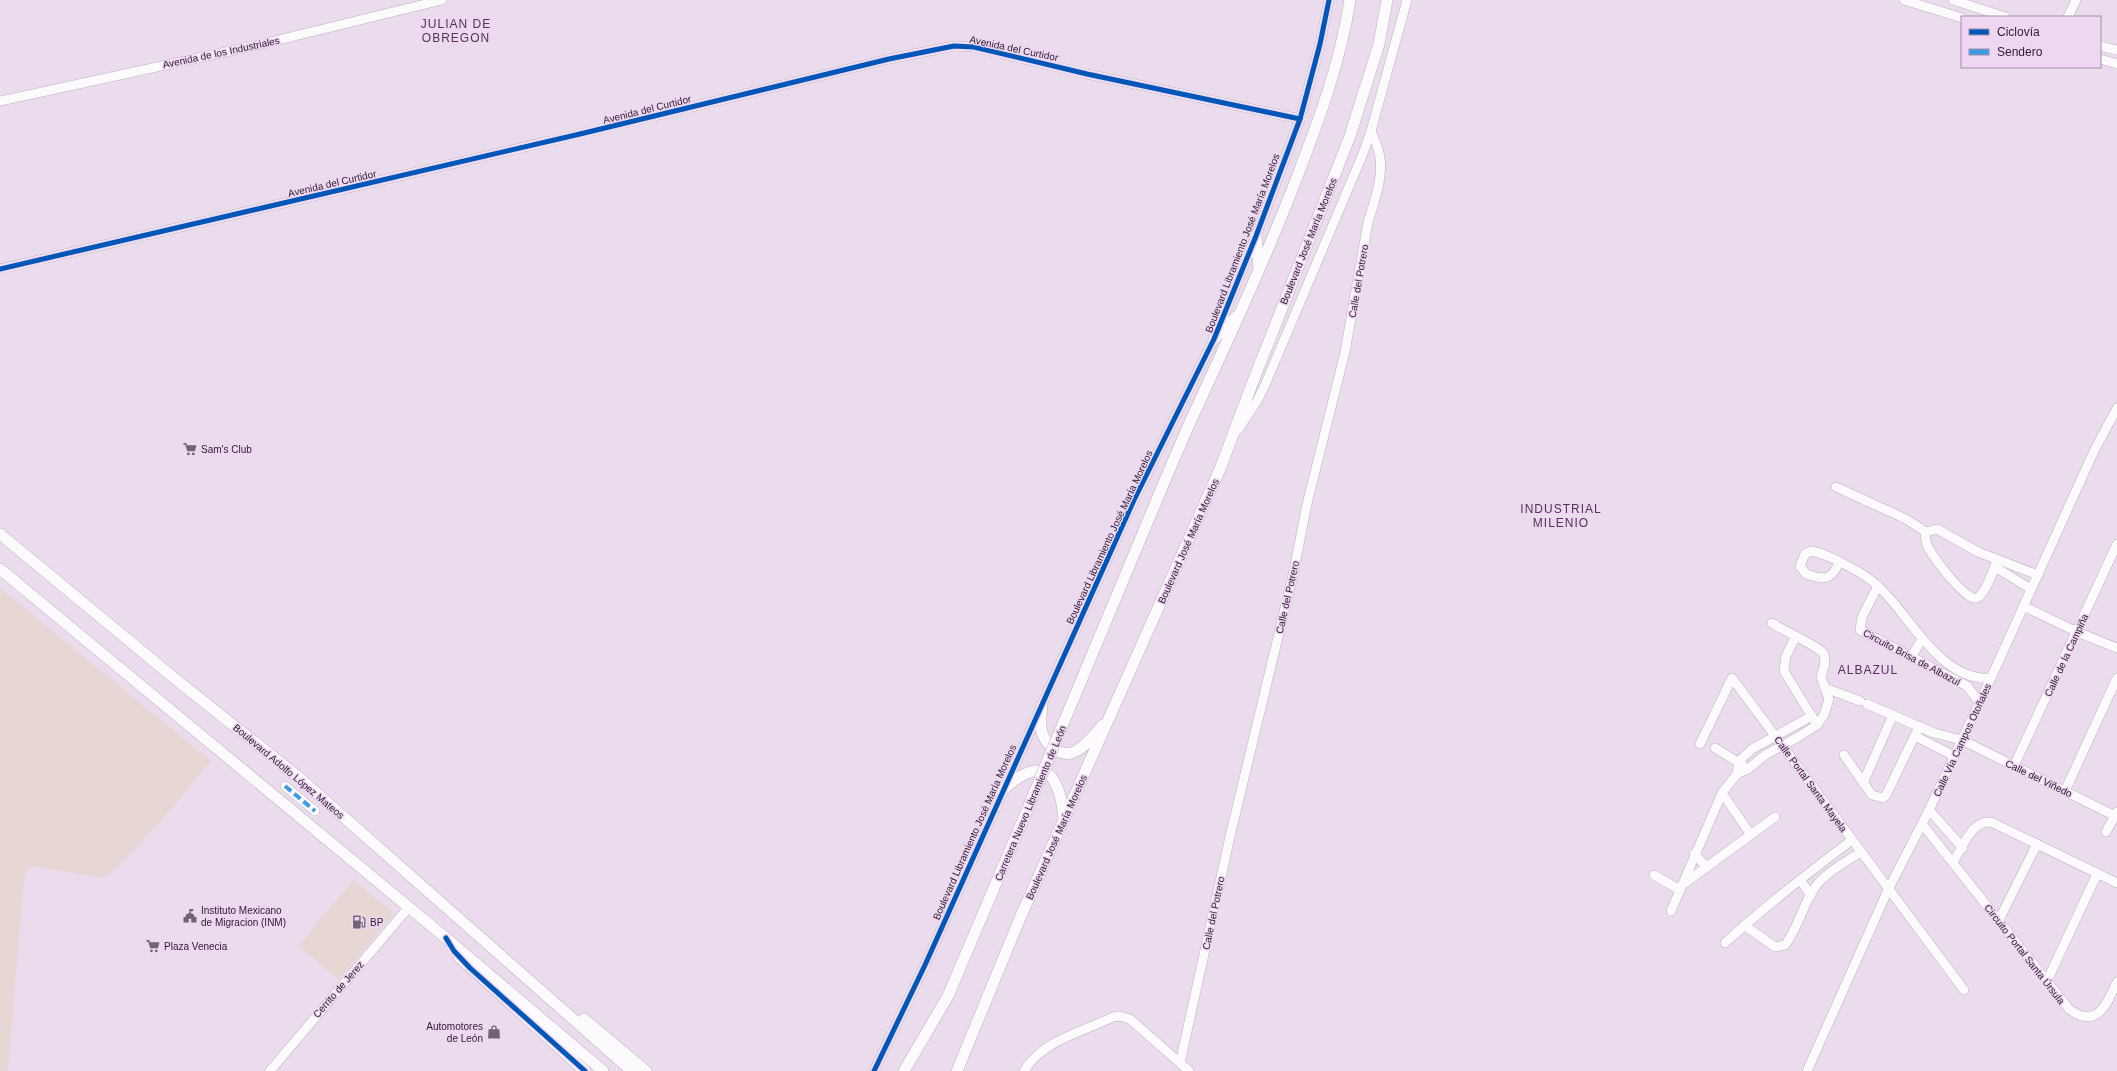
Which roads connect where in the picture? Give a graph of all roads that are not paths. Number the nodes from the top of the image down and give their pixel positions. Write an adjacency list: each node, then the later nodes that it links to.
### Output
1 (442, 0): 16 (street, Avenida de los Industriales)
2 (1329, 0): 17 (street, Boulevard Libramiento José María Morelos)
3 (1350, 0): 21 (main road)
4 (1387, 0): 25 (main road, Boulevard José María Morelos)
5 (1407, 0): 18 (street)
6 (1904, 0): 11 (street)
7 (1952, 0): 9 (street)
8 (2076, 0): 10 (street)
9 (2002, 16)
10 (2068, 16)
11 (1961, 18)
12 (2101, 46): 13 (street)
13 (2117, 50)
14 (2101, 59): 15 (street)
15 (2117, 64)
16 (0, 101)
17 (1300, 119): 19 (street, Boulevard Libramiento José María Morelos); 20 (street, Avenida del Curtidor)
18 (1371, 132): 25 (street); 104 (street, Calle del Potrero)
19 (1256, 236): 21 (main road); 23 (street, Boulevard Libramiento José María Morelos)
20 (0, 269)
21 (1259, 272): 22 (main road)
22 (1243, 310): 23 (main road); 111 (main road, Carretera Nuevo Libramiento de León, bridge)
23 (1214, 339): 49 (street, Boulevard Libramiento José María Morelos)
24 (2117, 410): 33 (street, Calle Vía Campos Otoñales)
25 (1231, 440): 52 (main road, Boulevard José María Morelos)
26 (1836, 487): 27 (street)
27 (1926, 532): 31 (street); 31 (street)
28 (0, 534): 96 (main road, Boulevard Adolfo López Mateos)
29 (2117, 544): 38 (street, Calle de la Campiña)
30 (1839, 563): 34 (street, Circuito Brisa de Albazul)
31 (1996, 564): 33 (street); 35 (street)
32 (0, 569): 94 (main road)
33 (2038, 575): 35 (street, Calle Vía Campos Otoñales)
34 (1878, 586): 40 (street, Circuito Brisa de Albazul); 42 (street, Circuito Brisa de Albazul)
35 (2031, 589): 36 (street, Calle Vía Campos Otoñales)
36 (2024, 606): 38 (street); 45 (street, Calle Vía Campos Otoñales)
37 (1772, 623): 39 (street)
38 (2077, 632): 41 (street); 64 (street, Calle de la Campiña)
39 (1796, 638): 47 (street); 51 (street)
40 (1922, 639): 42 (street); 43 (street, Circuito Brisa de Albazul)
41 (2117, 648)
42 (1912, 656): 44 (street, Circuito Brisa de Albazul)
43 (1949, 664): 44 (street); 45 (street, Circuito Brisa de Albazul)
44 (1943, 674): 48 (street, Circuito Brisa de Albazul)
45 (1991, 678): 48 (street, Calle Vía Campos Otoñales)
46 (2117, 678): 70 (street)
47 (1825, 688): 50 (street, Calle del Viñedo); 53 (street)
48 (1979, 702): 57 (street, Calle Vía Campos Otoñales)
49 (1042, 705): 52 (main road); 69 (street, Boulevard Libramiento José María Morelos)
50 (1893, 715): 54 (street, Calle del Viñedo); 67 (street)
51 (1812, 716): 53 (street); 56 (street)
52 (1109, 719): 76 (main road, Boulevard José María Morelos)
53 (1817, 725): 59 (street)
54 (1919, 727): 55 (street); 57 (street, Calle del Viñedo)
55 (1915, 736): 62 (street); 67 (street)
56 (1777, 737): 58 (street, Calle Portal Santa Mayela); 59 (street, Calle Portal Santa Mayela); 63 (street)
57 (1962, 740): 62 (street, Calle Vía Campos Otoñales); 64 (street, Calle del Viñedo)
58 (1700, 744)
59 (1784, 746): 65 (street); 80 (street, Calle Portal Santa Mayela)
60 (1716, 748): 63 (street)
61 (1844, 755): 67 (street)
62 (1954, 756): 72 (street, Calle Vía Campos Otoñales)
63 (1739, 761): 65 (street); 66 (street)
64 (2014, 766): 70 (street, Calle del Viñedo)
65 (1748, 769): 66 (street)
66 (1738, 774): 71 (street)
67 (1863, 783)
68 (285, 786): 73 (street)
69 (1002, 791): 76 (main road); 110 (street, Boulevard Libramiento José María Morelos)
70 (2065, 791): 74 (street, Calle del Viñedo)
71 (1722, 793): 79 (street); 84 (street)
72 (1929, 810): 77 (street, Calle Vía Campos Otoñales); 82 (street)
73 (315, 811)
74 (2116, 815): 78 (street)
75 (1775, 817): 79 (street)
76 (1064, 819): 112 (main road, Boulevard José María Morelos)
77 (1922, 824): 85 (street, Circuito Portal Santa Úrsula); 92 (street, Calle Vía Campos Otoñales)
78 (2106, 832)
79 (1751, 835): 86 (street)
80 (1852, 840): 83 (street, Calle Portal Santa Mayela); 89 (street)
81 (2037, 844): 82 (street); 87 (street); 97 (street)
82 (1962, 848): 85 (street)
83 (1861, 852): 92 (street, Calle Portal Santa Mayela); 93 (street)
84 (1694, 854): 86 (street); 91 (street)
85 (1953, 862): 97 (street, Circuito Portal Santa Úrsula)
86 (1707, 867): 91 (street)
87 (2097, 874): 90 (street); 101 (street)
88 (1654, 875): 91 (street)
89 (1800, 880): 93 (street); 98 (street)
90 (2117, 883)
91 (1681, 887): 95 (street)
92 (1888, 890): 103 (street, Calle Portal Santa Mayela); 115 (street, Calle Vía Campos Otoñales)
93 (1811, 895): 98 (street)
94 (408, 908): 99 (main road); 105 (street, Cerrito de Jerez)
95 (1671, 910)
96 (456, 918): 108 (main road, Boulevard Adolfo López Mateos); 109 (main road)
97 (1998, 920): 101 (street, Circuito Portal Santa Úrsula)
98 (1744, 925): 100 (street)
99 (446, 938): 106 (main road); 107 (main road)
100 (1725, 943)
101 (2047, 981): 102 (street, Circuito Portal Santa Úrsula)
102 (2117, 982)
103 (1964, 990)
104 (1180, 1063): 113 (street); 114 (street)
105 (270, 1071)
106 (585, 1071)
107 (603, 1071)
108 (632, 1071)
109 (646, 1071)
110 (874, 1071)
111 (904, 1071)
112 (957, 1071)
113 (1024, 1071)
114 (1189, 1071)
115 (1806, 1071)

